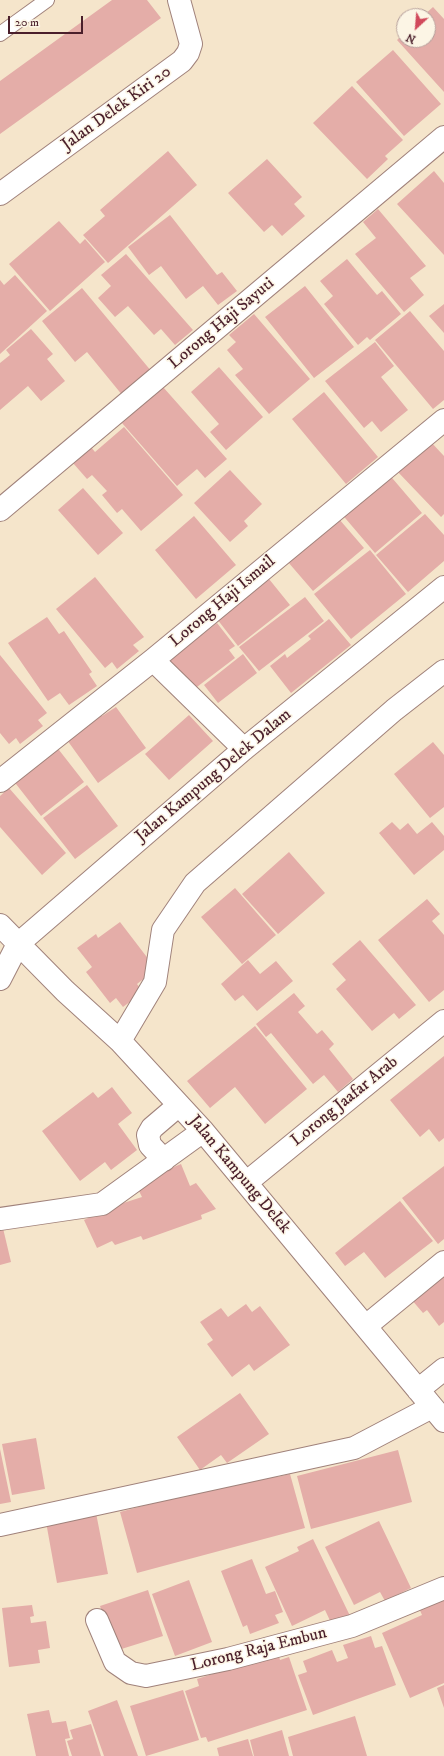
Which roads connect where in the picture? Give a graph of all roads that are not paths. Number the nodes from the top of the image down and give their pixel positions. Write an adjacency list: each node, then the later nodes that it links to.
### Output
1 (47, 0): 3 (lane)
2 (179, 0): 5 (street, Jalan Delek Kiri 20)
3 (0, 34)
4 (444, 137): 7 (street, Lorong Haji Sayuti)
5 (0, 194)
6 (444, 420): 9 (street, Lorong Haji Ismail)
7 (0, 510)
8 (444, 587): 11 (street, Jalan Kampung Delek Dalam)
9 (153, 660): 11 (street); 12 (street, Lorong Haji Ismail)
10 (444, 671): 17 (street)
11 (244, 749): 14 (street, Jalan Kampung Delek Dalam)
12 (0, 781)
13 (0, 925): 14 (street, Jalan Kampung Delek)
14 (18, 944): 15 (street, Jalan Kampung Delek Dalam); 17 (street, Jalan Kampung Delek)
15 (0, 979)
16 (444, 1021): 21 (street, Lorong Jaafar Arab)
17 (120, 1041): 18 (street, Jalan Kampung Delek)
18 (179, 1105): 19 (street, Jalan Kampung Delek); 20 (street)
19 (203, 1131): 20 (street); 21 (street, Jalan Kampung Delek)
20 (164, 1160): 22 (street)
21 (247, 1182): 24 (street, Jalan Kampung Delek)
22 (0, 1219)
23 (444, 1262): 24 (street)
24 (366, 1326): 26 (street, Jalan Kampung Delek)
25 (444, 1370): 26 (street)
26 (418, 1390): 27 (street, Jalan Kampung Delek)
27 (438, 1414): 28 (street)
28 (0, 1525)
29 (444, 1588): 30 (street, Lorong Raja Embun)
30 (98, 1620)

